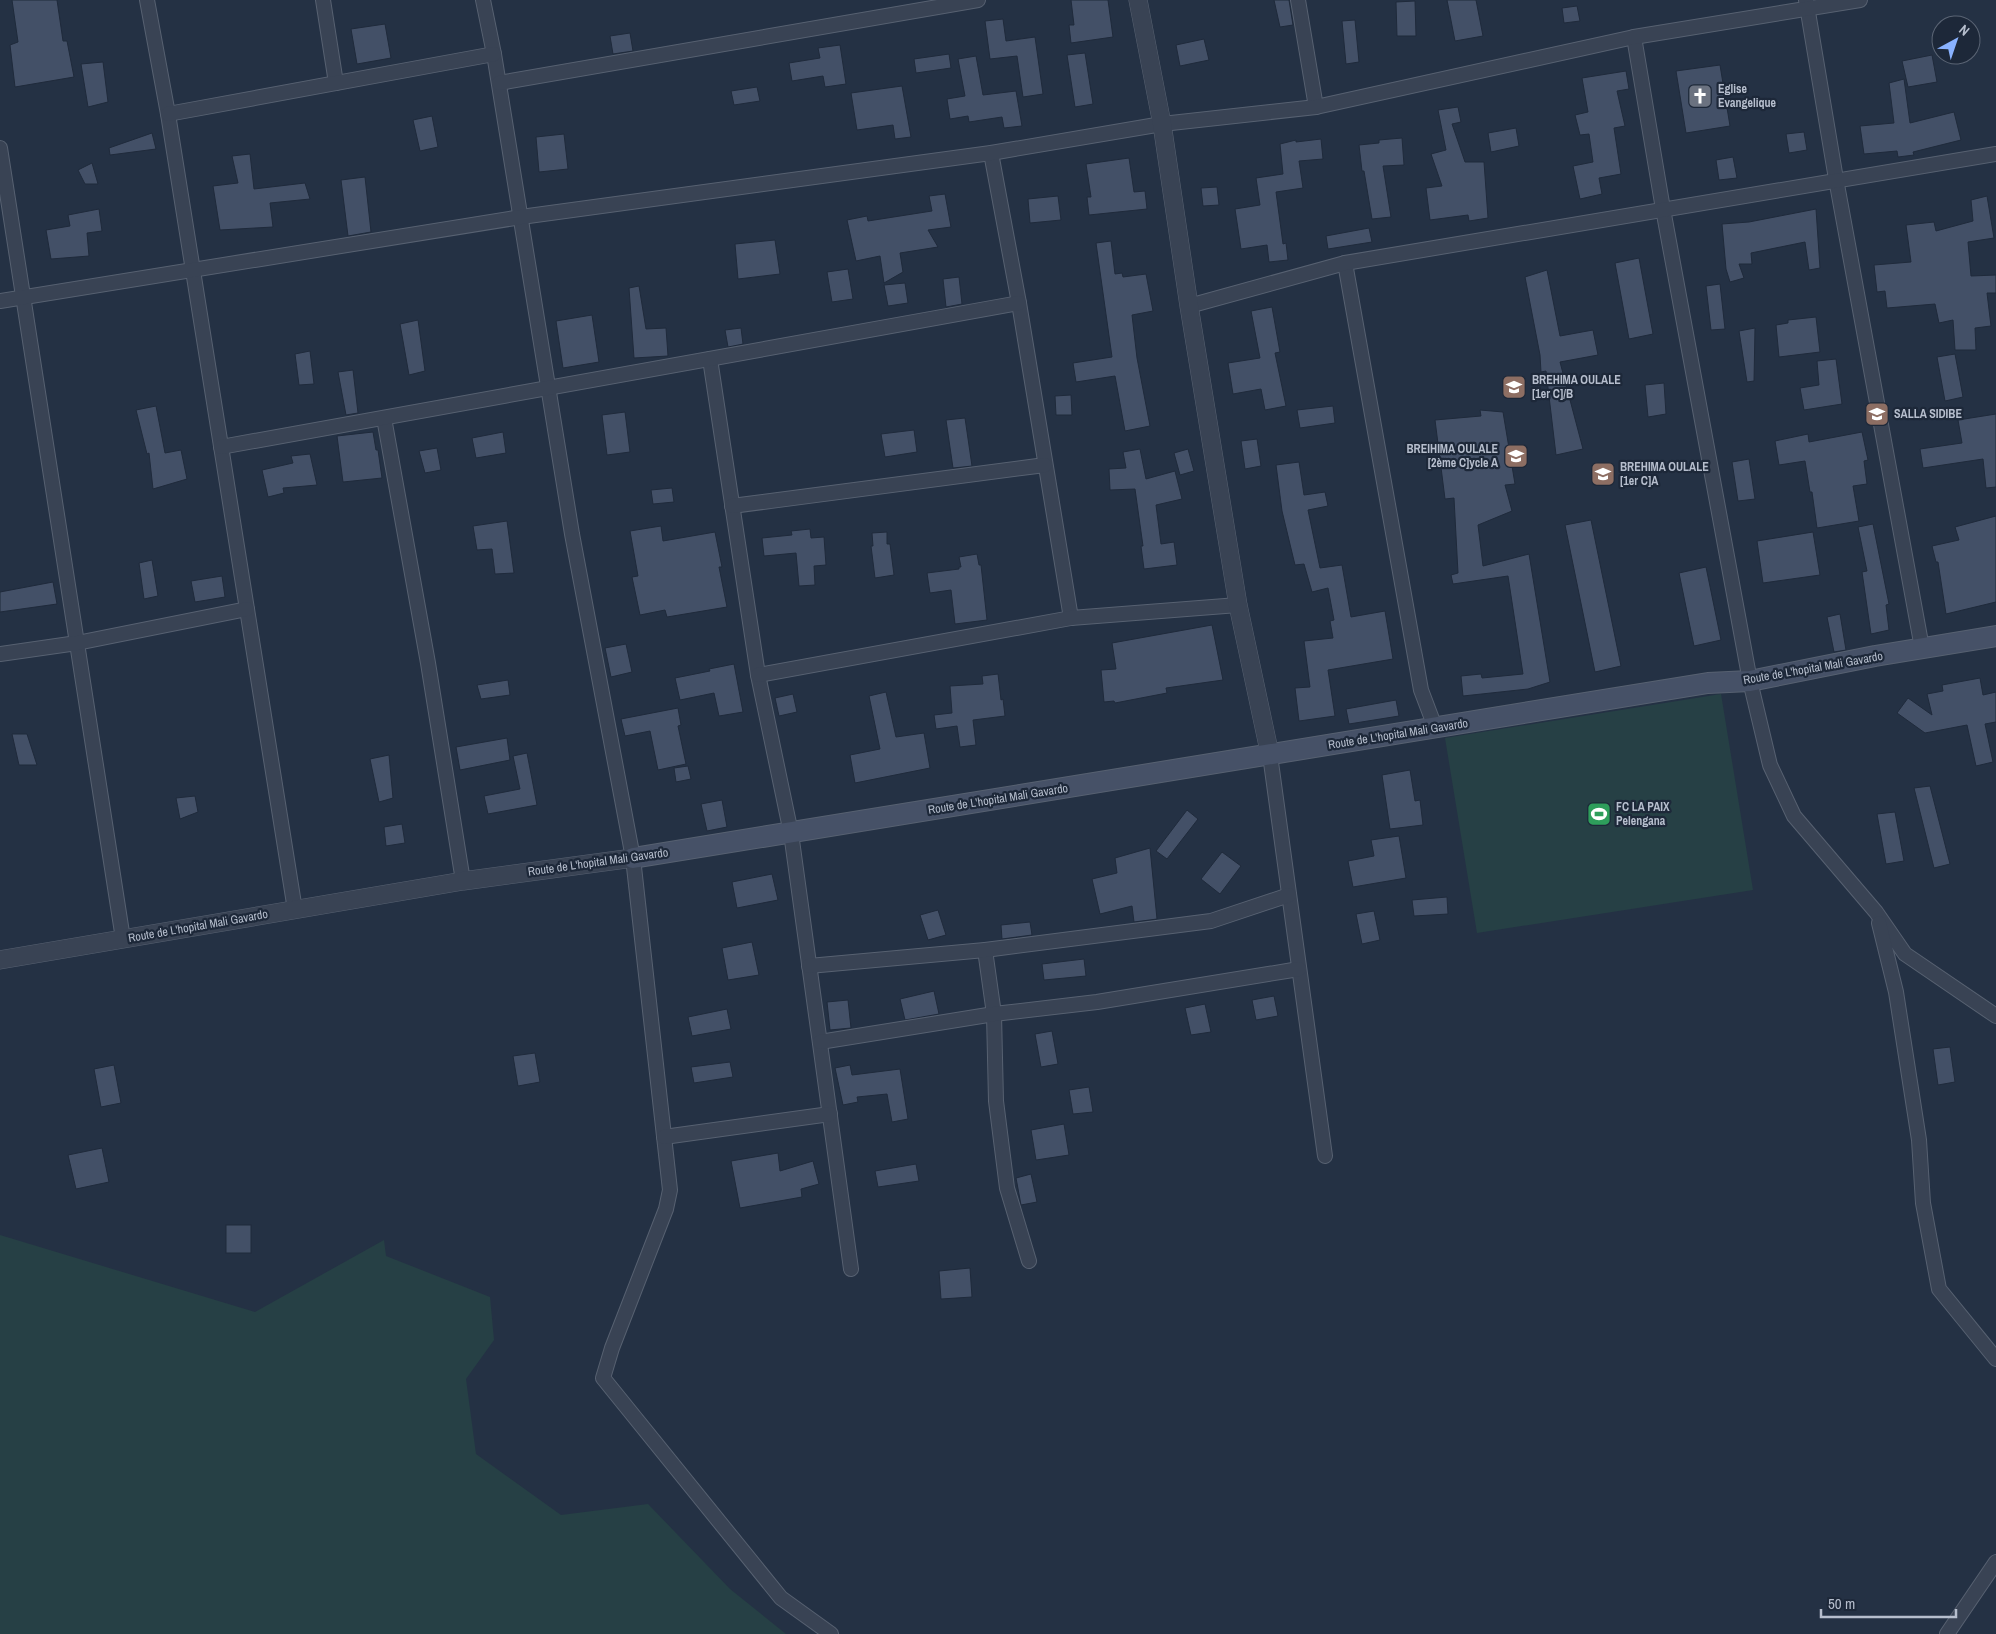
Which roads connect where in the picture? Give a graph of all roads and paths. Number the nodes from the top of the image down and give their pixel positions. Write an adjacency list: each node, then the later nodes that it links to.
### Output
1 (147, 0): 14 (street)
2 (323, 0): 11 (street)
3 (483, 0): 10 (street)
4 (1138, 0): 15 (street)
5 (1298, 0): 13 (street)
6 (1860, 0): 8 (street)
7 (973, 1): 12 (street)
8 (1807, 4): 9 (street); 19 (street)
9 (1634, 37): 13 (street); 20 (street)
10 (494, 54): 11 (street); 12 (street)
11 (336, 83): 14 (street)
12 (499, 83): 21 (street)
13 (1316, 106): 15 (street)
14 (168, 114): 23 (street)
15 (1162, 124): 17 (street); 27 (street)
16 (0, 148): 24 (street)
17 (991, 153): 21 (street); 26 (street)
18 (1996, 154): 19 (street)
19 (1836, 179): 20 (street); 39 (street)
20 (1662, 209): 22 (street); 42 (street)
21 (521, 217): 23 (street); 29 (street)
22 (1345, 262): 27 (street); 43 (street)
23 (193, 270): 24 (street); 31 (street)
24 (23, 297): 25 (street); 38 (street)
25 (0, 301)
26 (1018, 303): 28 (street); 32 (street)
27 (1189, 306): 34 (street)
28 (710, 359): 29 (street); 33 (street)
29 (548, 388): 30 (street); 46 (street)
30 (384, 418): 31 (street); 47 (street)
31 (221, 447): 35 (street)
32 (1045, 465): 33 (street); 36 (street)
33 (732, 506): 41 (street)
34 (1238, 605): 36 (street); 44 (street)
35 (247, 610): 38 (street); 49 (street)
36 (1071, 618): 41 (street)
37 (1996, 636): 39 (main road, Route de L'hopital Mali Gavardo)
38 (77, 643): 40 (street); 51 (street)
39 (1922, 648): 42 (main road, Route de L'hopital Mali Gavardo)
40 (0, 654)
41 (758, 675): 45 (street)
42 (1750, 681): 43 (main road, Route de L'hopital Mali Gavardo); 50 (street)
43 (1436, 728): 44 (main road, Route de L'hopital Mali Gavardo)
44 (1270, 755): 45 (main road, Route de L'hopital Mali Gavardo); 48 (street)
45 (791, 833): 46 (main road, Route de L'hopital Mali Gavardo); 54 (street)
46 (633, 858): 47 (street, Route de L'hopital Mali Gavardo); 60 (street)
47 (463, 881): 49 (street, Route de L'hopital Mali Gavardo)
48 (1289, 895): 52 (street); 55 (street)
49 (295, 910): 51 (street, Route de L'hopital Mali Gavardo)
50 (1876, 912): 57 (street); 64 (street)
51 (124, 939): 53 (street, Route de L'hopital Mali Gavardo)
52 (985, 950): 54 (street); 56 (street)
53 (0, 960)
54 (810, 966): 58 (street)
55 (1299, 969): 56 (street); 61 (street)
56 (994, 1014): 58 (street); 62 (street)
57 (1996, 1016)
58 (820, 1042): 59 (street)
59 (830, 1114): 60 (street); 63 (street)
60 (664, 1137): 66 (street)
61 (1324, 1156)
62 (1029, 1261)
63 (851, 1269)
64 (1996, 1359)
65 (1996, 1562): 67 (street)
66 (831, 1634)
67 (1947, 1634)

